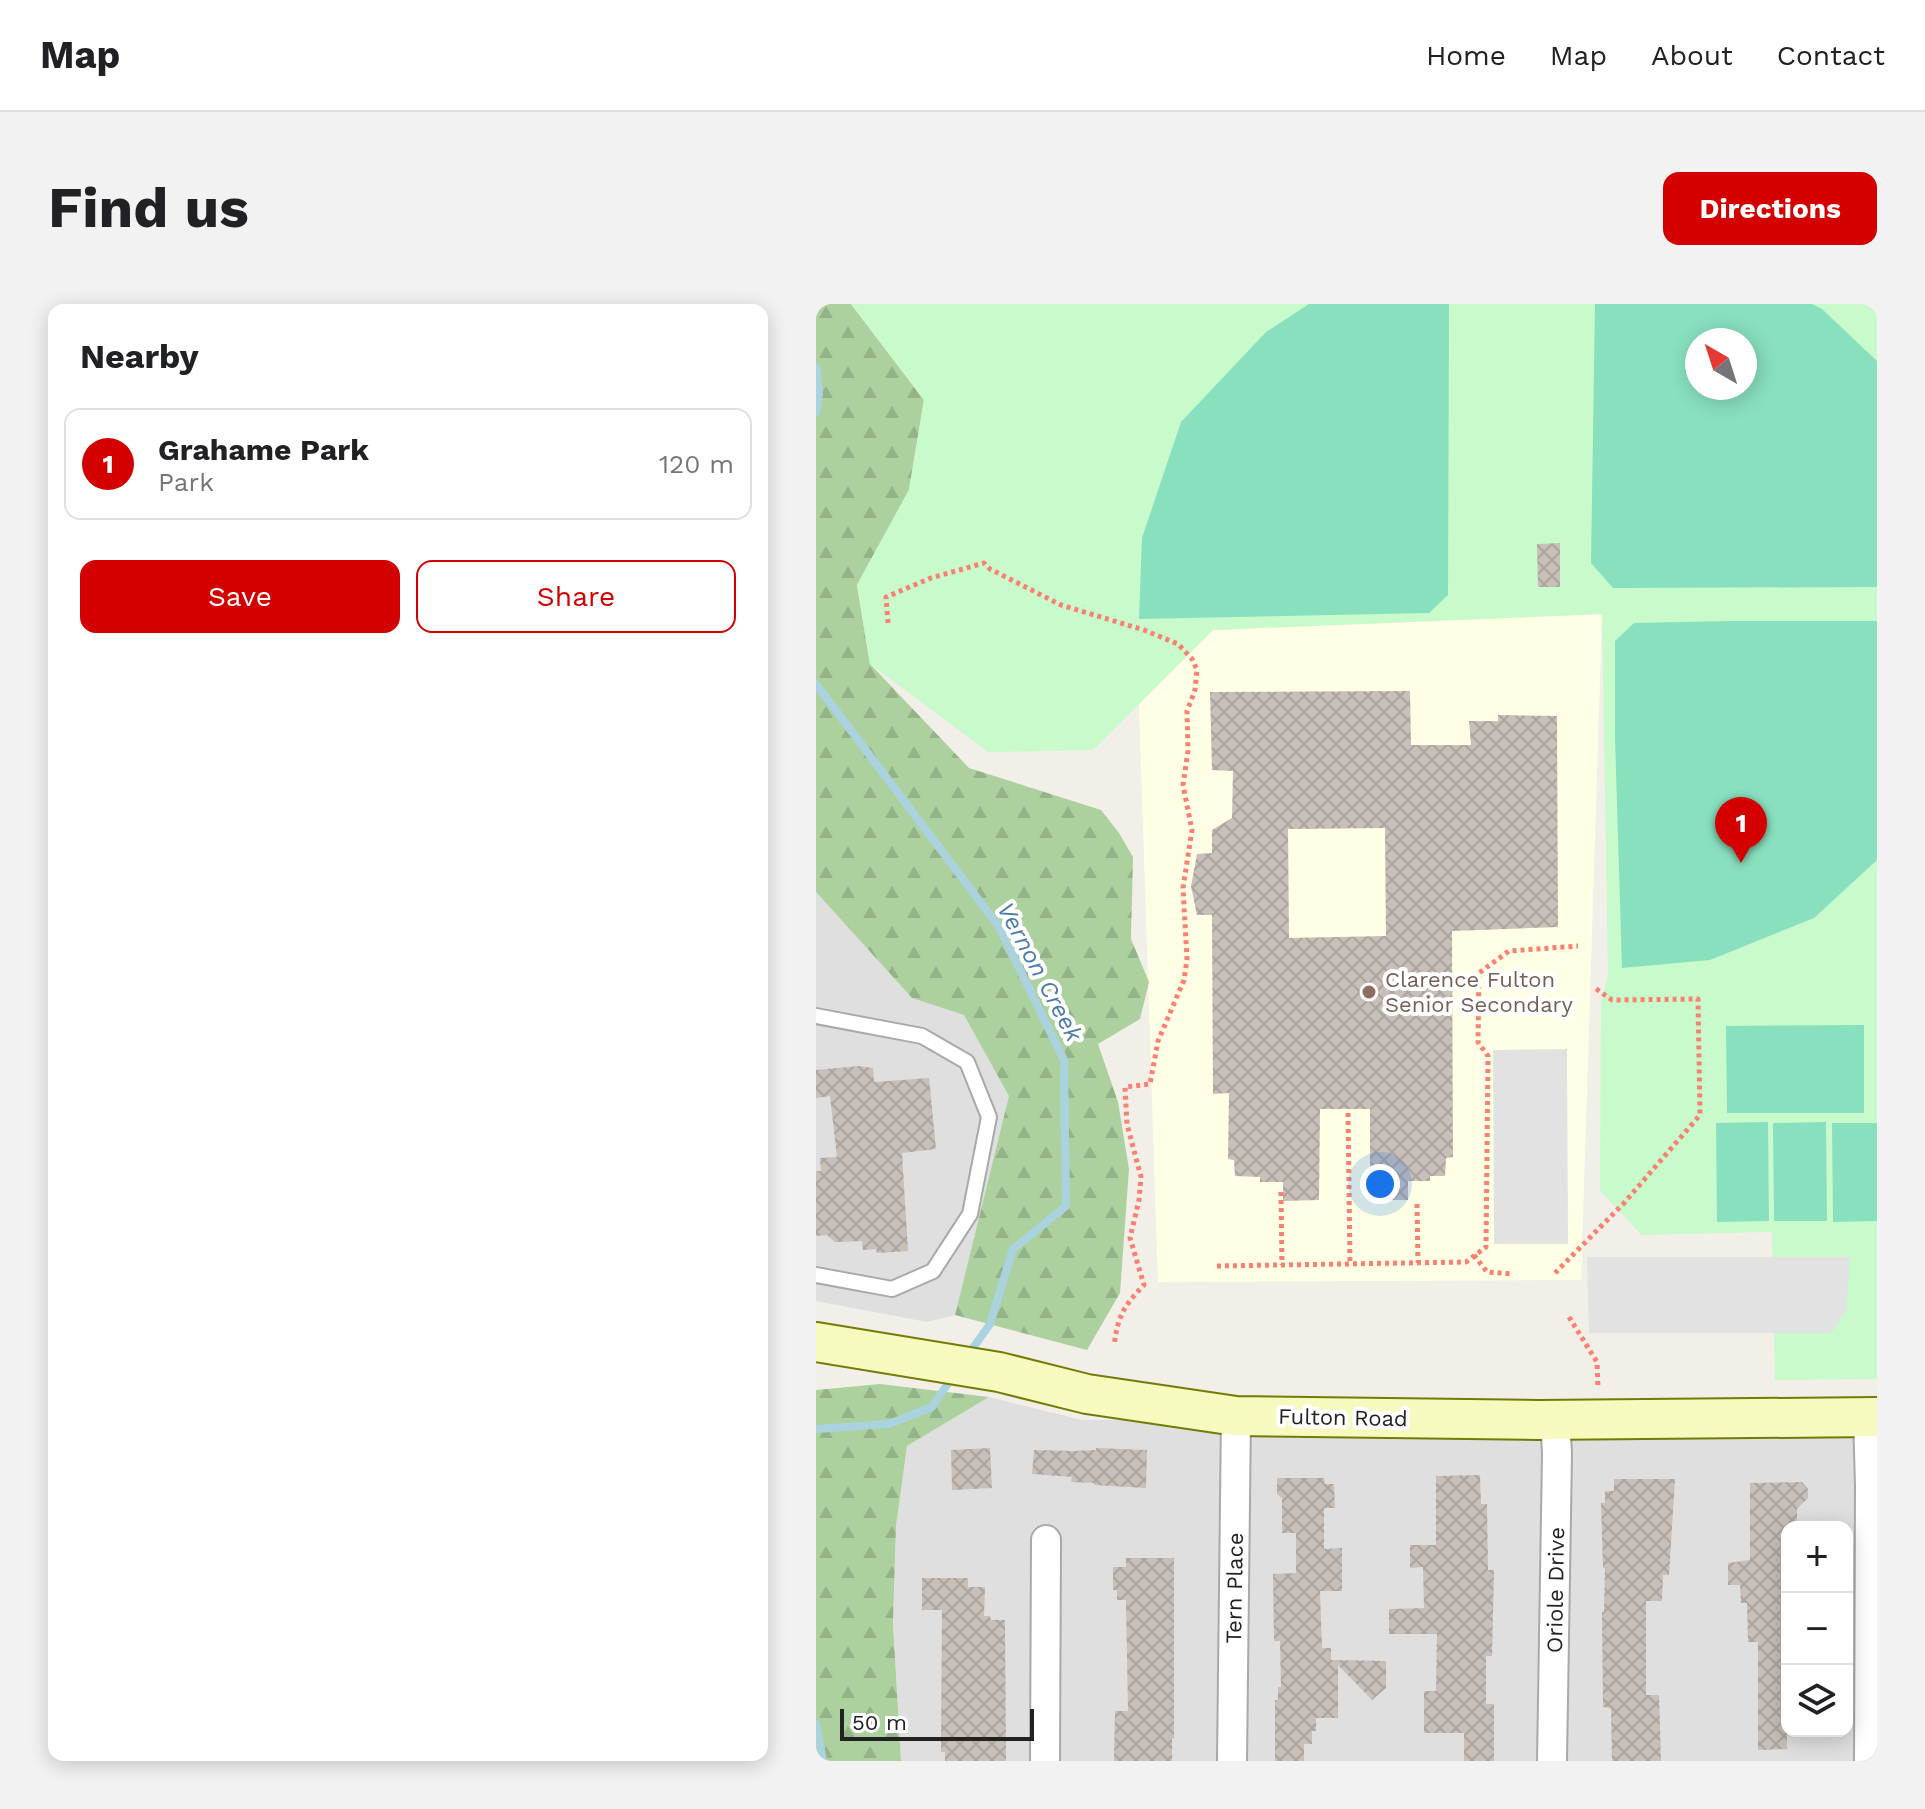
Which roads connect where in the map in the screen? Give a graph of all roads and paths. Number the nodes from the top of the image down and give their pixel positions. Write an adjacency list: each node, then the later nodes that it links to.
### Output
1 (888, 623): 18 (path)
2 (1578, 946): 8 (path)
3 (1595, 988): 13 (path)
4 (816, 1016): 15 (lane)
5 (1348, 1113): 10 (path)
6 (1281, 1192): 11 (path)
7 (1417, 1204): 9 (path)
8 (1474, 1255): 9 (path); 14 (path)
9 (1418, 1263): 10 (path)
10 (1350, 1264): 11 (path)
11 (1282, 1265): 12 (path)
12 (1217, 1266)
13 (1555, 1273)
14 (1513, 1274)
15 (816, 1275)
16 (1569, 1317): 19 (path)
17 (816, 1342): 20 (street, Fulton Road)
18 (1114, 1346)
19 (1598, 1393)
20 (1236, 1416): 22 (street, Fulton Road); 26 (street, Tern Place)
21 (1873, 1417): 22 (street, Fulton Road); 24 (street)
22 (1555, 1419): 27 (street, Oriole Drive)
23 (1046, 1540): 25 (street)
24 (1873, 1636): 28 (street)
25 (1045, 1761)
26 (1232, 1761)
27 (1552, 1761)
28 (1869, 1761)

